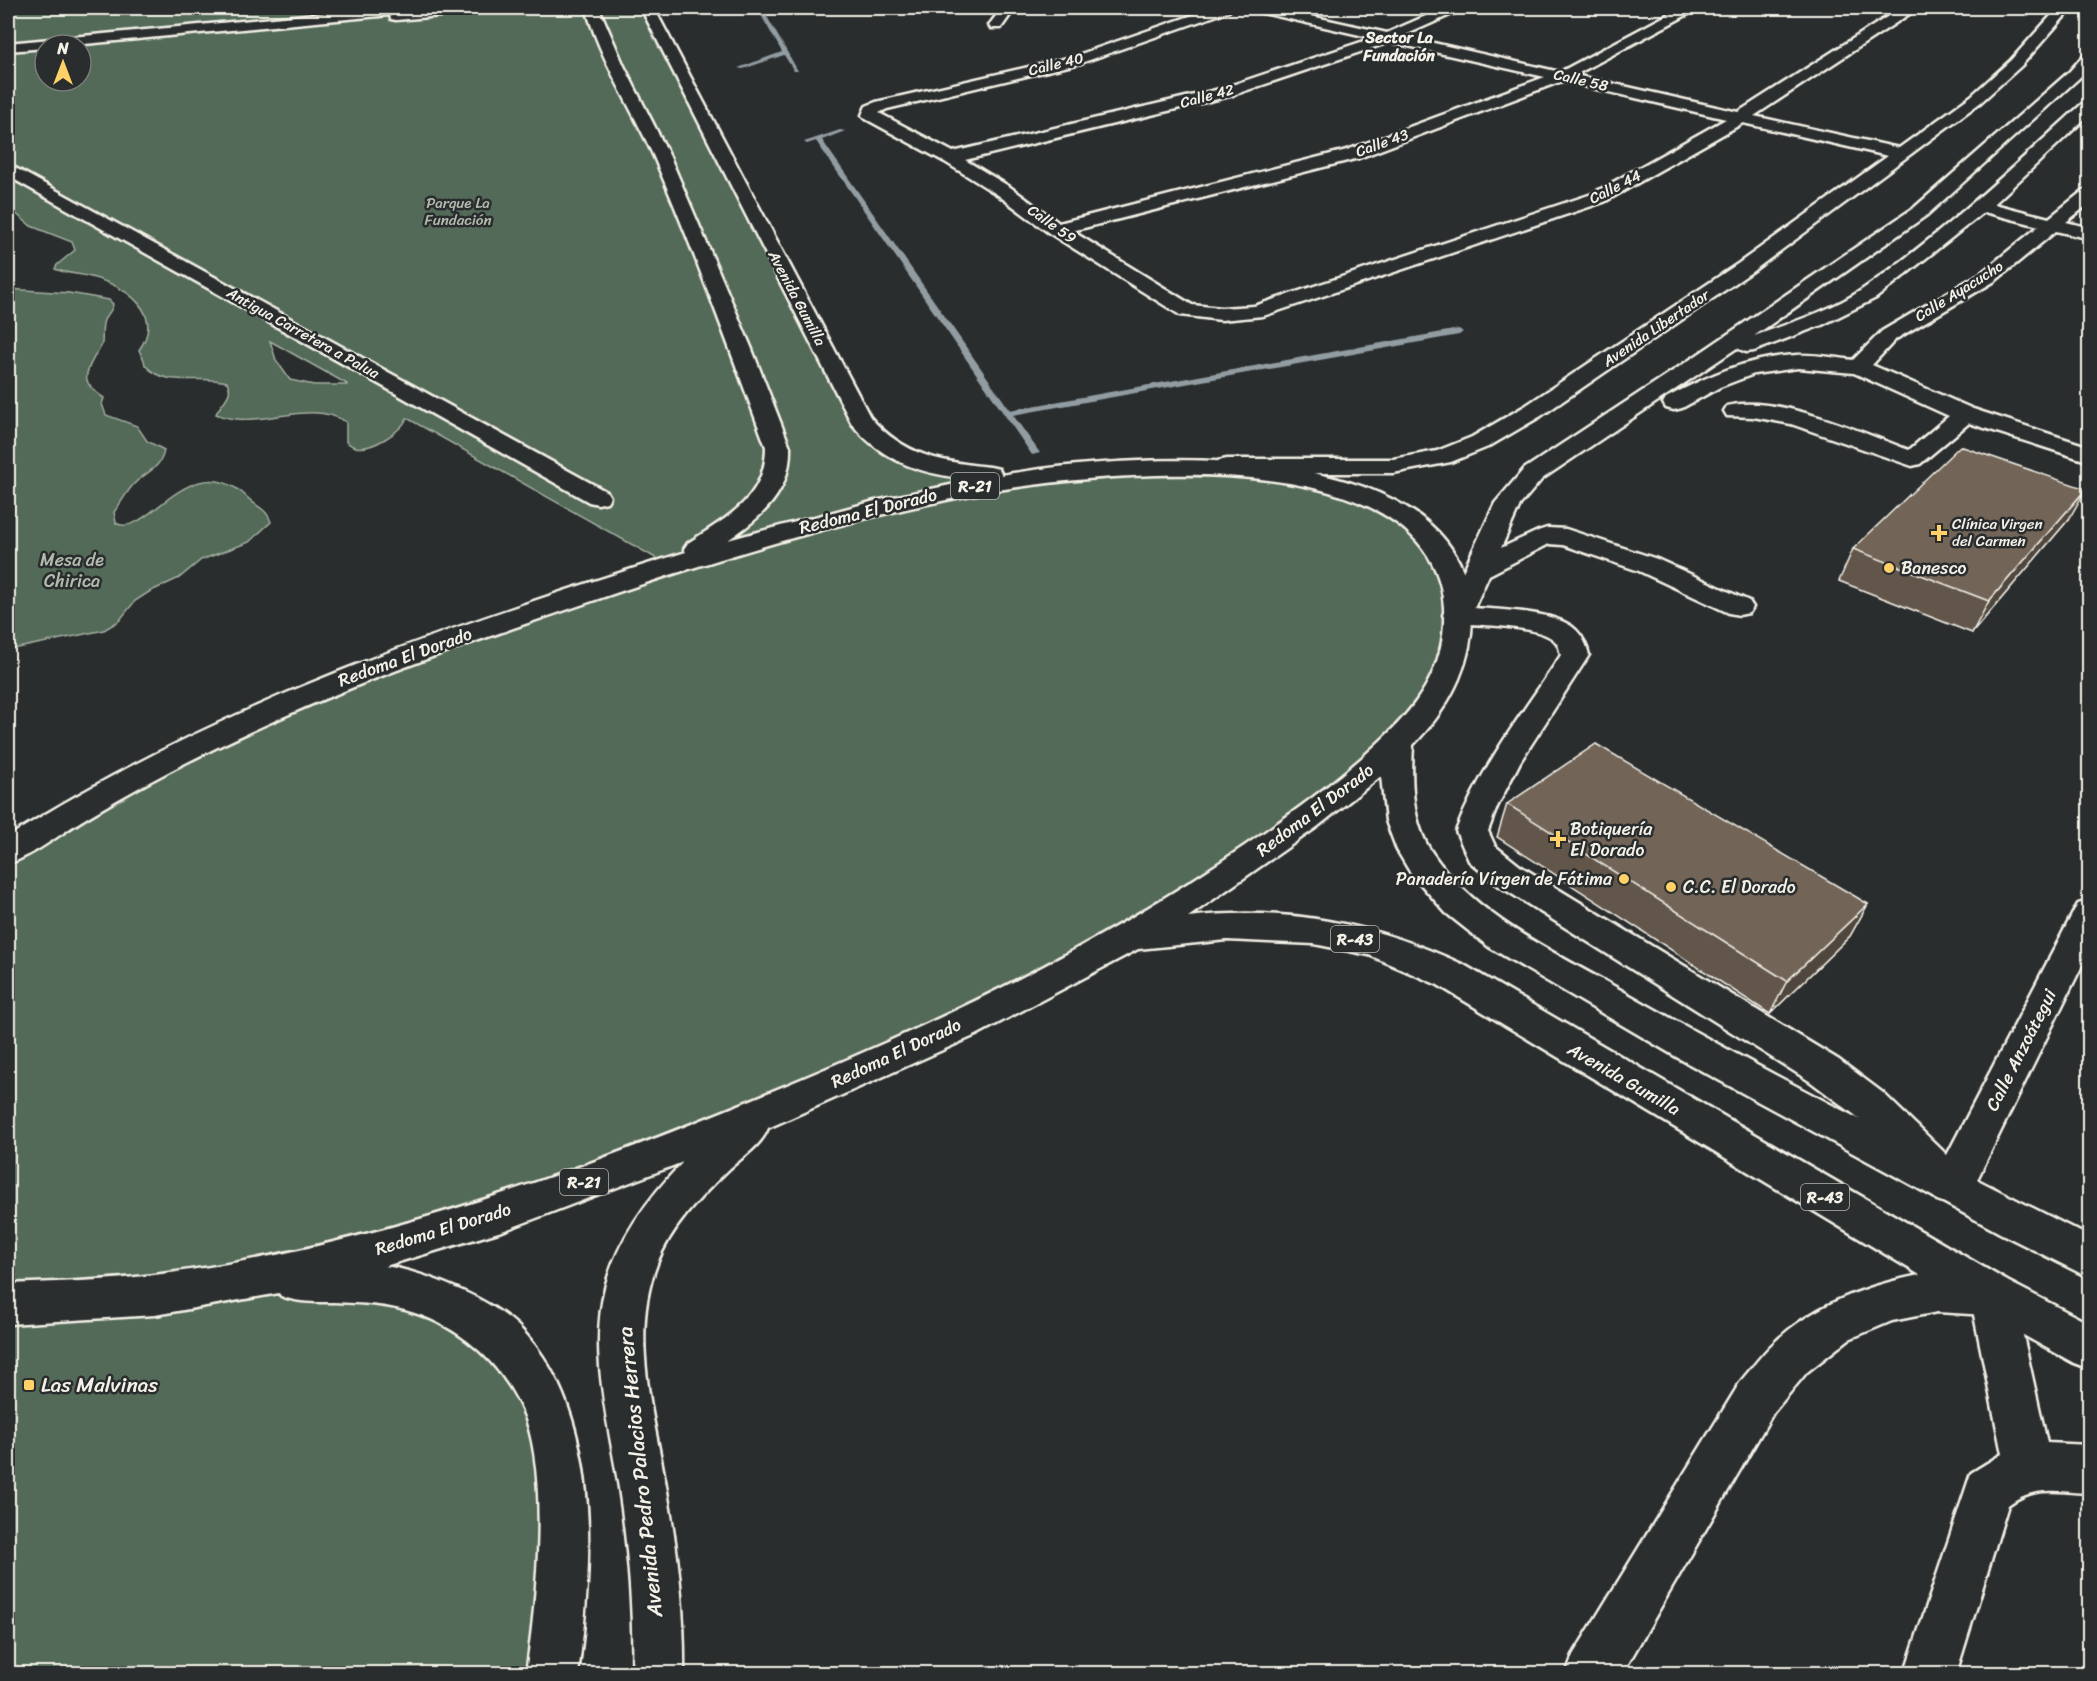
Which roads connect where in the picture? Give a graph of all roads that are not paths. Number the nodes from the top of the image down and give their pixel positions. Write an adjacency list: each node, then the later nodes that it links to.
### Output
1 (417, 8): 15 (street)
2 (485, 8): 14 (street)
3 (592, 8): 41 (street)
4 (647, 8): 39 (street, Avenida Gumilla)
5 (1008, 8): 12 (street)
6 (1224, 8): 20 (street, Calle 40)
7 (1259, 8): 13 (street, Calle 58)
8 (1454, 8): 13 (street, Calle 42)
9 (1689, 8): 19 (street, Calle 43)
10 (1909, 8): 22 (street, Calle 44)
11 (2065, 8): 23 (street, Avenida Libertador)
12 (996, 25)
13 (1390, 37): 19 (street, Calle 58); 24 (street, Calle 42)
14 (93, 46)
15 (8, 47)
16 (33, 52): 17 (street)
17 (8, 54)
18 (2090, 57): 32 (street)
19 (1563, 76): 22 (street, Calle 58); 29 (street, Calle 43)
20 (882, 105): 24 (street, Calle 59)
21 (2090, 105): 27 (street)
22 (1741, 117): 23 (street, Calle 58); 31 (street, Calle 44)
23 (1902, 154): 38 (street, Avenida Libertador)
24 (951, 158): 29 (street, Calle 59)
25 (8, 169): 40 (street, Antigua Carretera a Palua)
26 (2090, 194): 28 (street, Calle Ayacucho)
27 (1981, 206): 28 (street); 32 (street)
28 (2052, 224): 30 (street); 34 (street, Calle Ayacucho)
29 (1056, 229): 31 (street, Calle 59)
30 (2090, 234)
31 (1256, 312)
32 (1705, 360): 36 (street)
33 (1808, 362): 34 (street); 35 (street); 36 (street)
34 (1858, 367): 35 (street)
35 (1965, 414): 37 (street)
36 (1581, 443): 42 (street)
37 (2090, 455)
38 (1173, 465): 39 (street, Redoma El Dorado / R-21); 44 (street, Redoma El Dorado / R-21)
39 (1034, 477): 41 (street, Redoma El Dorado / R-21)
40 (598, 497)
41 (670, 566): 46 (street, Redoma El Dorado / R-21)
42 (1478, 570): 43 (street); 44 (street)
43 (1739, 607)
44 (1457, 615): 45 (street, Redoma El Dorado / R-21); 50 (street)
45 (1398, 742): 48 (street, Redoma El Dorado / R-21); 50 (street)
46 (8, 852)
47 (2090, 913): 50 (street, Calle Anzoátegui)
48 (1124, 940): 49 (street, Redoma El Dorado / R-21); 53 (street, Avenida Gumilla / R-43)
49 (770, 1109): 52 (street, Redoma El Dorado / R-21); 59 (street, Avenida Pedro Palacios Herrera / R-21)
50 (1952, 1187): 51 (street)
51 (2090, 1259)
52 (229, 1283): 54 (street, Redoma El Dorado / R-21); 58 (street, R-21)
53 (1992, 1295): 55 (street, Avenida Gumilla / R-43); 56 (street); 60 (street)
54 (8, 1304)
55 (2090, 1348)
56 (2028, 1466): 57 (street); 61 (street)
57 (2090, 1469)
58 (552, 1674)
59 (658, 1674)
60 (1592, 1674)
61 (1930, 1674)

